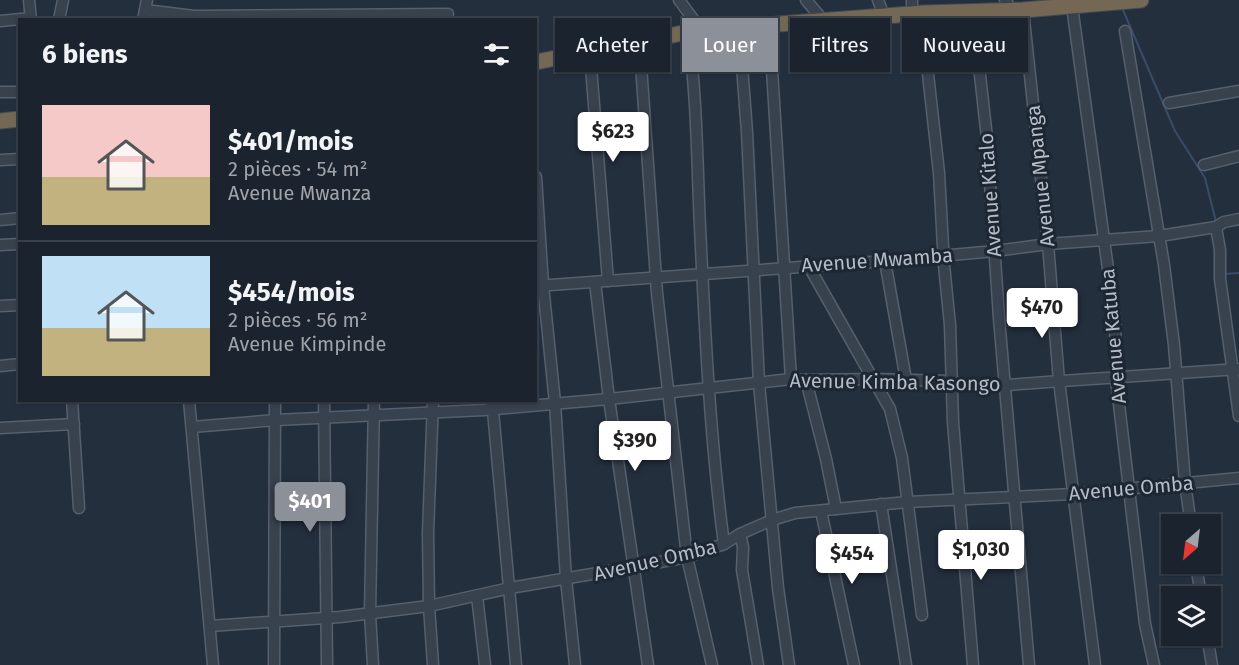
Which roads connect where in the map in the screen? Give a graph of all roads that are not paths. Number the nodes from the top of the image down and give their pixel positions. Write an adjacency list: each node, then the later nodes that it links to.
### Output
1 (29, 0): 15 (street)
2 (63, 0): 16 (street)
3 (679, 0): 17 (street)
4 (806, 0): 18 (street)
5 (878, 0): 14 (street)
6 (1142, 0): 7 (highway)
7 (1090, 2): 9 (highway)
8 (1013, 6): 9 (highway); 12 (highway); 48 (street, Avenue Mpanga)
9 (1072, 6): 46 (street, Avenue Katuba)
10 (916, 9): 12 (highway); 14 (highway); 51 (street)
11 (145, 10): 13 (street)
12 (973, 12): 50 (street, Avenue Kitalo)
13 (448, 14)
14 (884, 16): 19 (highway)
15 (31, 18)
16 (59, 18)
17 (688, 18)
18 (821, 18)
19 (854, 18)
20 (18, 20): 21 (street)
21 (0, 21)
22 (1125, 31): 45 (street)
23 (555, 58): 24 (highway)
24 (537, 62)
25 (591, 72): 58 (street)
26 (641, 72): 57 (street)
27 (694, 72): 56 (street)
28 (742, 72): 55 (street)
29 (773, 72): 54 (street)
30 (1239, 91): 33 (street)
31 (0, 92): 32 (street)
32 (18, 92)
33 (1169, 103)
34 (18, 119): 35 (highway)
35 (0, 121)
36 (1239, 156): 39 (street)
37 (18, 159): 38 (street)
38 (0, 160)
39 (1204, 165)
40 (537, 213): 60 (street)
41 (18, 218): 43 (street)
42 (1239, 219): 44 (street, Avenue Mwamba)
43 (0, 220)
44 (1217, 226): 45 (street, Avenue Mwamba); 65 (street)
45 (1159, 236): 46 (street, Avenue Mwamba); 66 (street)
46 (1103, 240): 48 (street, Avenue Mwamba); 69 (street, Avenue Katuba)
47 (18, 244): 49 (street)
48 (1048, 244): 50 (street, Avenue Mwamba); 73 (street, Avenue Mpanga)
49 (0, 245)
50 (994, 251): 51 (street, Avenue Mwamba); 75 (street, Avenue Kitalo)
51 (944, 255): 52 (street, Avenue Mwamba); 72 (street)
52 (885, 261): 53 (street, Avenue Mwamba); 71 (street)
53 (808, 265): 54 (street, Avenue Mwamba); 68 (street)
54 (784, 267): 55 (street, Avenue Mwamba); 67 (street)
55 (752, 270): 56 (street, Avenue Mwamba); 74 (street)
56 (702, 274): 57 (street, Avenue Mwamba); 76 (street)
57 (657, 277): 58 (street, Avenue Mwamba); 77 (street)
58 (608, 281): 59 (street, Avenue Mwamba)
59 (595, 282): 60 (street, Avenue Mwamba); 78 (street)
60 (539, 286): 85 (street)
61 (18, 305): 62 (street)
62 (0, 306)
63 (18, 364): 64 (street)
64 (0, 366)
65 (1236, 369): 66 (street, Avenue Kimba Kasongo); 89 (street)
66 (1177, 373): 69 (street, Avenue Kimba Kasongo); 96 (street)
67 (791, 379): 70 (street, Avenue Kimba Kasongo); 74 (street, Avenue Kimba Kasongo)
68 (874, 379): 70 (street, Avenue Kimba Kasongo); 71 (street, Avenue Kimba Kasongo); 101 (street)
69 (1116, 379): 73 (street, Avenue Kimba Kasongo); 97 (street, Avenue Katuba)
70 (806, 380): 104 (street)
71 (906, 380): 72 (street, Avenue Kimba Kasongo)
72 (951, 381): 75 (street, Avenue Kimba Kasongo); 100 (street)
73 (1059, 381): 75 (street, Avenue Kimba Kasongo); 98 (street, Avenue Mpanga)
74 (759, 383): 76 (street, Avenue Kimba Kasongo); 107 (street)
75 (1006, 385): 99 (street, Avenue Kitalo)
76 (710, 387): 77 (street, Avenue Kimba Kasongo); 109 (street)
77 (669, 393): 78 (street, Avenue Kimba Kasongo); 110 (street)
78 (609, 399): 85 (street, Avenue Kimba Kasongo); 111 (street)
79 (72, 402): 92 (street)
80 (189, 402): 93 (street)
81 (275, 402): 91 (street)
82 (324, 402): 90 (street)
83 (374, 402): 88 (street)
84 (433, 402): 87 (street)
85 (555, 403): 86 (street, Avenue Kimba Kasongo); 112 (street)
86 (493, 405): 87 (street, Avenue Kimba Kasongo); 113 (street)
87 (433, 413): 88 (street, Avenue Kimba Kasongo); 115 (street)
88 (374, 416): 90 (street, Avenue Kimba Kasongo); 116 (street)
89 (1239, 416)
90 (325, 418): 91 (street, Avenue Kimba Kasongo); 118 (street)
91 (276, 420): 93 (street, Avenue Kimba Kasongo); 119 (street)
92 (74, 424): 94 (street); 103 (street)
93 (192, 427): 120 (street)
94 (0, 428)
95 (1239, 478): 96 (street, Avenue Omba)
96 (1185, 483): 97 (street, Avenue Omba); 106 (street)
97 (1129, 488): 98 (street, Avenue Omba); 139 (street, Avenue Katuba)
98 (1073, 494): 99 (street, Avenue Omba); 138 (street, Avenue Mpanga)
99 (1015, 498): 100 (street, Avenue Omba); 137 (street, Avenue Kitalo)
100 (960, 499): 101 (street, Avenue Omba); 136 (street)
101 (907, 502): 102 (street, Avenue Omba); 117 (street)
102 (881, 504): 104 (street, Avenue Omba); 135 (street)
103 (79, 508)
104 (836, 509): 105 (street, Avenue Omba)
105 (821, 511): 107 (street, Avenue Omba); 134 (street)
106 (1189, 514)
107 (772, 520): 108 (street, Avenue Omba); 133 (street)
108 (740, 534): 109 (street, Avenue Omba); 132 (street)
109 (724, 544): 110 (street, Avenue Omba)
110 (687, 556): 111 (street, Avenue Omba); 131 (street)
111 (633, 567): 112 (street, Avenue Omba); 130 (street)
112 (566, 579): 113 (street, Avenue Omba); 129 (street)
113 (510, 588): 114 (street, Avenue Omba); 128 (street)
114 (477, 596): 115 (street, Avenue Omba); 127 (street)
115 (429, 606): 116 (street, Avenue Omba); 126 (street)
116 (370, 614): 118 (street, Avenue Omba); 125 (street)
117 (922, 615)
118 (326, 617): 119 (street, Avenue Omba); 124 (street)
119 (275, 622): 120 (street, Avenue Omba); 123 (street)
120 (210, 626): 122 (street)
121 (1209, 646): 140 (street)
122 (213, 665)
123 (274, 665)
124 (327, 665)
125 (373, 665)
126 (433, 665)
127 (485, 665)
128 (516, 665)
129 (575, 665)
130 (648, 665)
131 (712, 665)
132 (759, 665)
133 (789, 665)
134 (854, 665)
135 (906, 665)
136 (973, 665)
137 (1029, 665)
138 (1095, 665)
139 (1154, 665)
140 (1212, 665)

